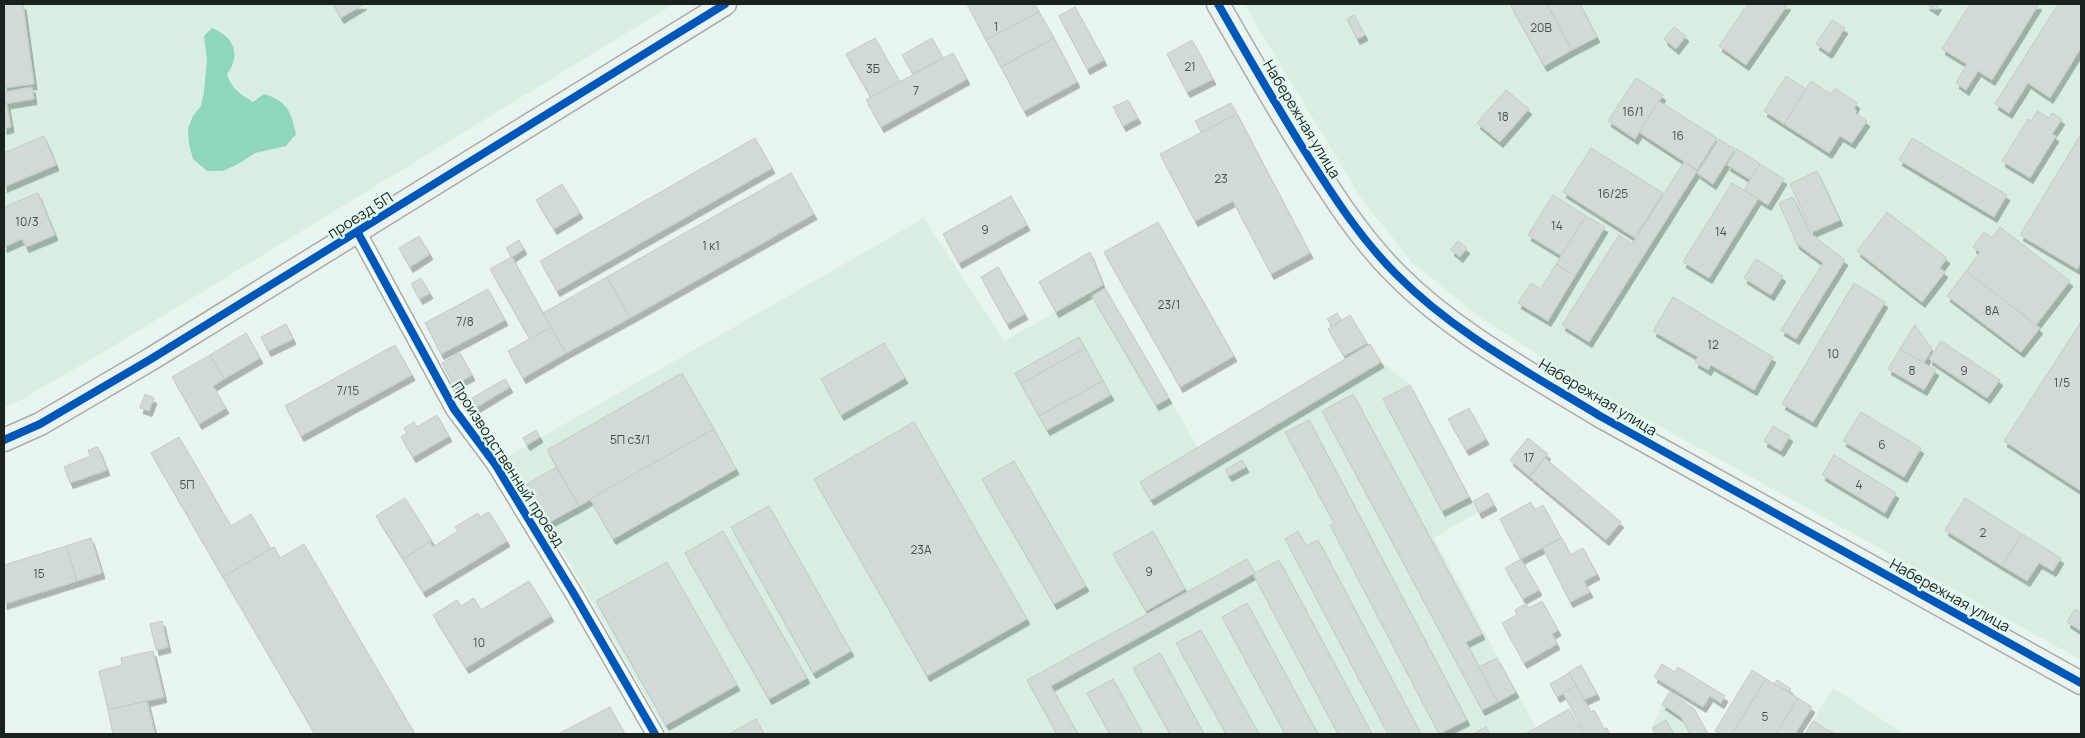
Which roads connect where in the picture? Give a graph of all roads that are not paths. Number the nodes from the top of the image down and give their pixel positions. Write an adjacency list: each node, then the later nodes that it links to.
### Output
1 (726, 4): 3 (street, проезд 5П)
2 (1218, 4): 5 (street, Набережная улица)
3 (358, 233): 4 (street, проезд 5П); 6 (street, Производственный проезд)
4 (4, 440)
5 (2081, 683)
6 (655, 734)

